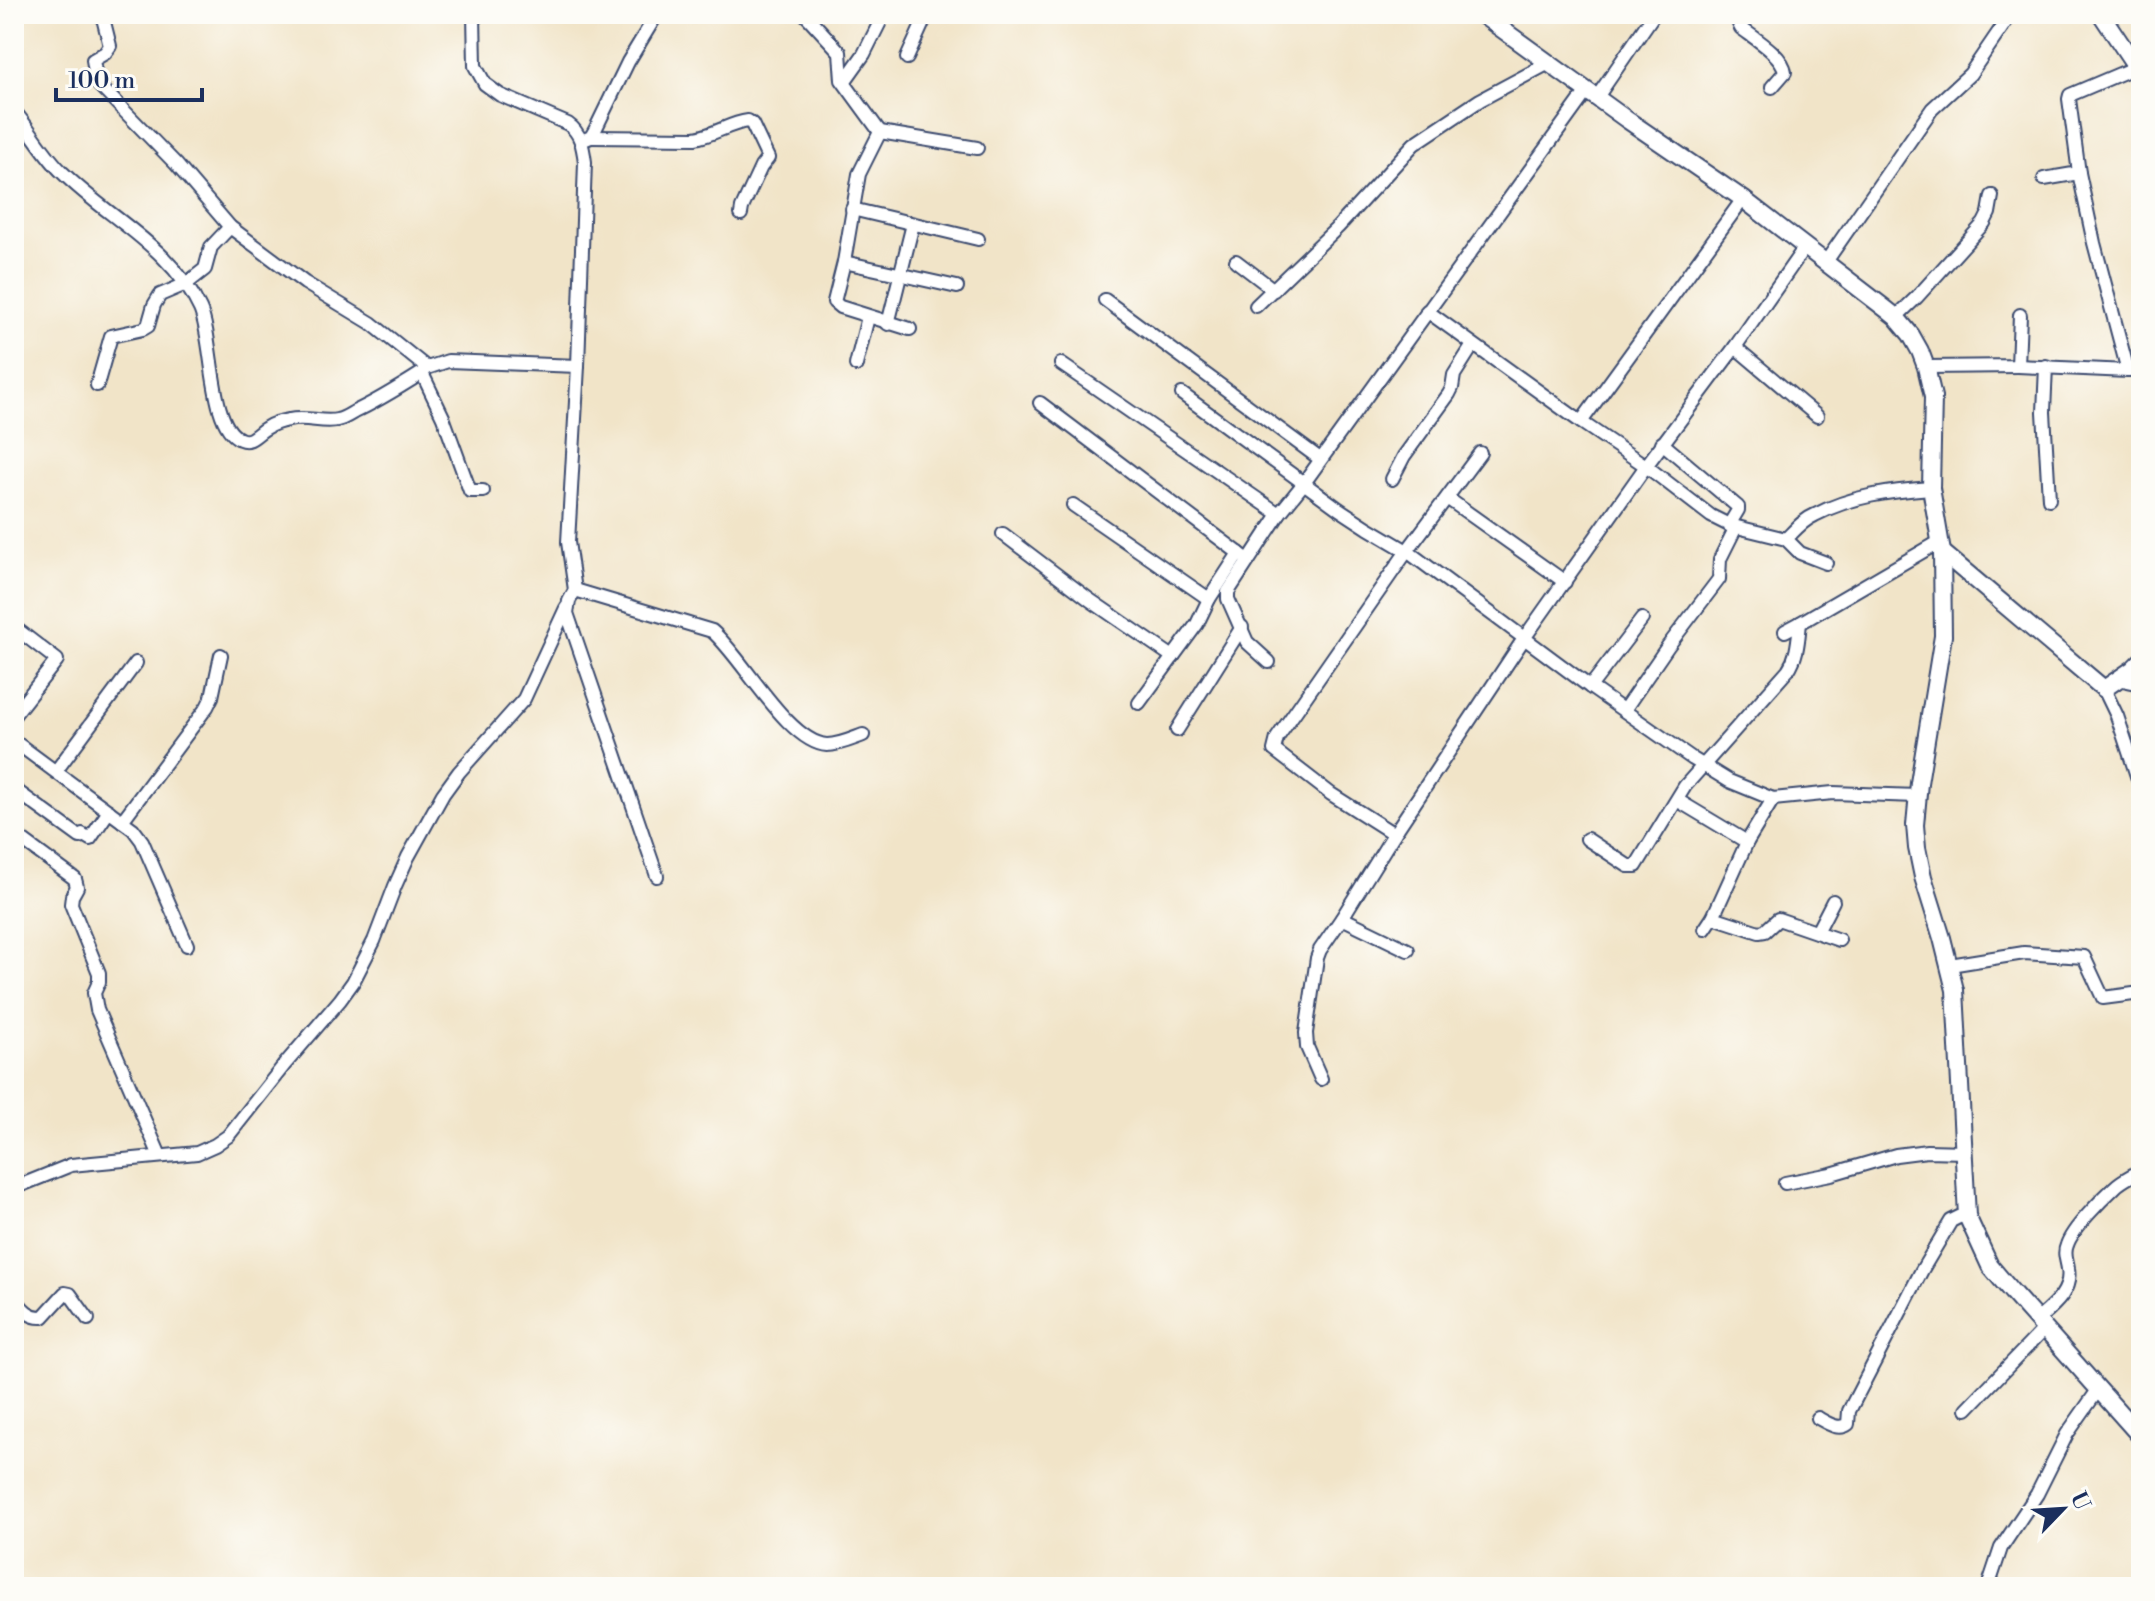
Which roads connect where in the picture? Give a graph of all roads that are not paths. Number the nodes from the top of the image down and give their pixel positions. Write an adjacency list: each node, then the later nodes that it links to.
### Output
1 (102, 14): 20 (street)
2 (474, 14): 22 (street)
3 (657, 14): 22 (street)
4 (805, 14): 15 (street)
5 (884, 14): 15 (street)
6 (927, 14): 12 (street)
7 (1481, 14): 13 (main road)
8 (1654, 14): 17 (street)
9 (1742, 14): 16 (street)
10 (2011, 14): 36 (street)
11 (2101, 14): 14 (main road)
12 (907, 58)
13 (1549, 63): 17 (main road); 40 (street)
14 (2138, 70): 24 (street)
15 (844, 82): 21 (street)
16 (1772, 87)
17 (1592, 94): 27 (main road); 43 (street)
18 (143, 109): 20 (street)
19 (14, 111): 38 (street)
20 (134, 119): 31 (street)
21 (880, 132): 23 (street); 28 (street)
22 (585, 136): 29 (street); 53 (street)
23 (977, 148)
24 (2079, 173): 25 (street); 58 (street)
25 (2044, 179)
26 (1992, 196): 46 (street)
27 (1743, 199): 33 (main road); 63 (street)
28 (852, 209): 30 (street); 35 (street)
29 (741, 214)
30 (913, 224): 32 (street); 37 (street)
31 (230, 227): 38 (street); 57 (street)
32 (978, 239)
33 (1805, 247): 36 (main road); 50 (street)
34 (1236, 261): 40 (street)
35 (844, 262): 37 (street); 45 (street)
36 (1825, 263): 46 (main road)
37 (900, 275): 39 (street); 47 (street)
38 (186, 284): 57 (street); 59 (street)
39 (957, 287)
40 (1274, 290): 42 (street)
41 (1105, 300): 66 (street)
42 (1256, 306)
43 (1427, 311): 49 (street); 66 (street)
44 (2020, 315): 54 (street)
45 (868, 317): 47 (street); 52 (street)
46 (1896, 317): 56 (main road)
47 (888, 324): 48 (street)
48 (910, 329)
49 (1473, 345): 63 (street); 68 (street)
50 (1735, 347): 62 (street); 64 (street)
51 (1061, 364): 75 (street)
52 (856, 365)
53 (578, 366): 57 (street); 84 (street)
54 (2018, 366): 55 (street); 56 (street)
55 (2046, 366): 58 (street); 73 (street)
56 (1926, 367): 70 (main road)
57 (424, 370): 71 (street)
58 (2135, 370)
59 (97, 385)
60 (1182, 394): 69 (street)
61 (1040, 403): 81 (street)
62 (1817, 416)
63 (1581, 422): 67 (street)
64 (1662, 443): 67 (street); 76 (street)
65 (1480, 453): 72 (street)
66 (1320, 459): 69 (street)
67 (1646, 466): 76 (street); 83 (street)
68 (1392, 479)
69 (1304, 483): 75 (street); 80 (street)
70 (1931, 488): 78 (street); 79 (main road)
71 (483, 491)
72 (1447, 498): 80 (street); 83 (street)
73 (2049, 499)
74 (1073, 505): 85 (street)
75 (1279, 514): 81 (street)
76 (1733, 526): 78 (street); 101 (street)
77 (1003, 534): 93 (street)
78 (1786, 539): 82 (street)
79 (1940, 547): 87 (street); 97 (main road); 112 (main road)
80 (1407, 551): 91 (street); 117 (street)
81 (1243, 557): 85 (street); 89 (street)
82 (1826, 563)
83 (1561, 578): 91 (street)
84 (572, 596): 104 (street); 121 (street); 134 (street)
85 (1209, 599): 93 (street)
86 (1642, 619): 99 (street)
87 (1800, 623): 90 (street); 108 (street)
88 (14, 627): 102 (street)
89 (1242, 627): 95 (street); 103 (street)
90 (1785, 631)
91 (1525, 637): 99 (street); 117 (street)
92 (221, 655): 116 (street)
93 (1173, 657): 100 (street)
94 (2141, 661): 97 (main road)
95 (1269, 662)
96 (136, 663): 109 (street)
97 (2111, 684): 98 (street); 106 (street)
98 (2141, 684)
99 (1590, 687): 101 (street)
100 (1139, 703)
101 (1624, 710): 108 (street)
102 (14, 715)
103 (1177, 730)
104 (863, 735)
105 (14, 741): 109 (street)
106 (2126, 741): 107 (street); 110 (street)
107 (2141, 742)
108 (1703, 764): 113 (street); 114 (street)
109 (56, 771): 115 (street)
110 (2141, 788)
111 (14, 789): 115 (street)
112 (1917, 796): 113 (street); 130 (main road)
113 (1773, 799): 120 (street)
114 (1677, 800): 119 (street); 120 (street)
115 (109, 811): 116 (street)
116 (122, 821): 128 (street)
117 (1394, 834): 124 (street)
118 (16, 838): 134 (street)
119 (1587, 839)
120 (1747, 842): 123 (street)
121 (657, 876)
122 (1833, 901): 126 (street)
123 (1713, 917): 125 (street); 126 (street)
124 (1342, 918): 129 (street); 132 (street)
125 (1705, 929)
126 (1817, 932): 127 (street)
127 (1839, 940)
128 (187, 945)
129 (1408, 950)
130 (1950, 965): 131 (street); 133 (main road)
131 (2141, 993)
132 (1321, 1079)
133 (1965, 1152): 136 (street); 138 (main road)
134 (160, 1156): 137 (street)
135 (2141, 1170): 141 (street)
136 (1785, 1183)
137 (14, 1188)
138 (1967, 1216): 141 (main road); 144 (street)
139 (14, 1298): 140 (street)
140 (88, 1319)
141 (2041, 1324): 142 (main road); 143 (street)
142 (2098, 1390): 145 (main road); 146 (street)
143 (1967, 1409)
144 (1818, 1418)
145 (2141, 1437)
146 (1988, 1587)

